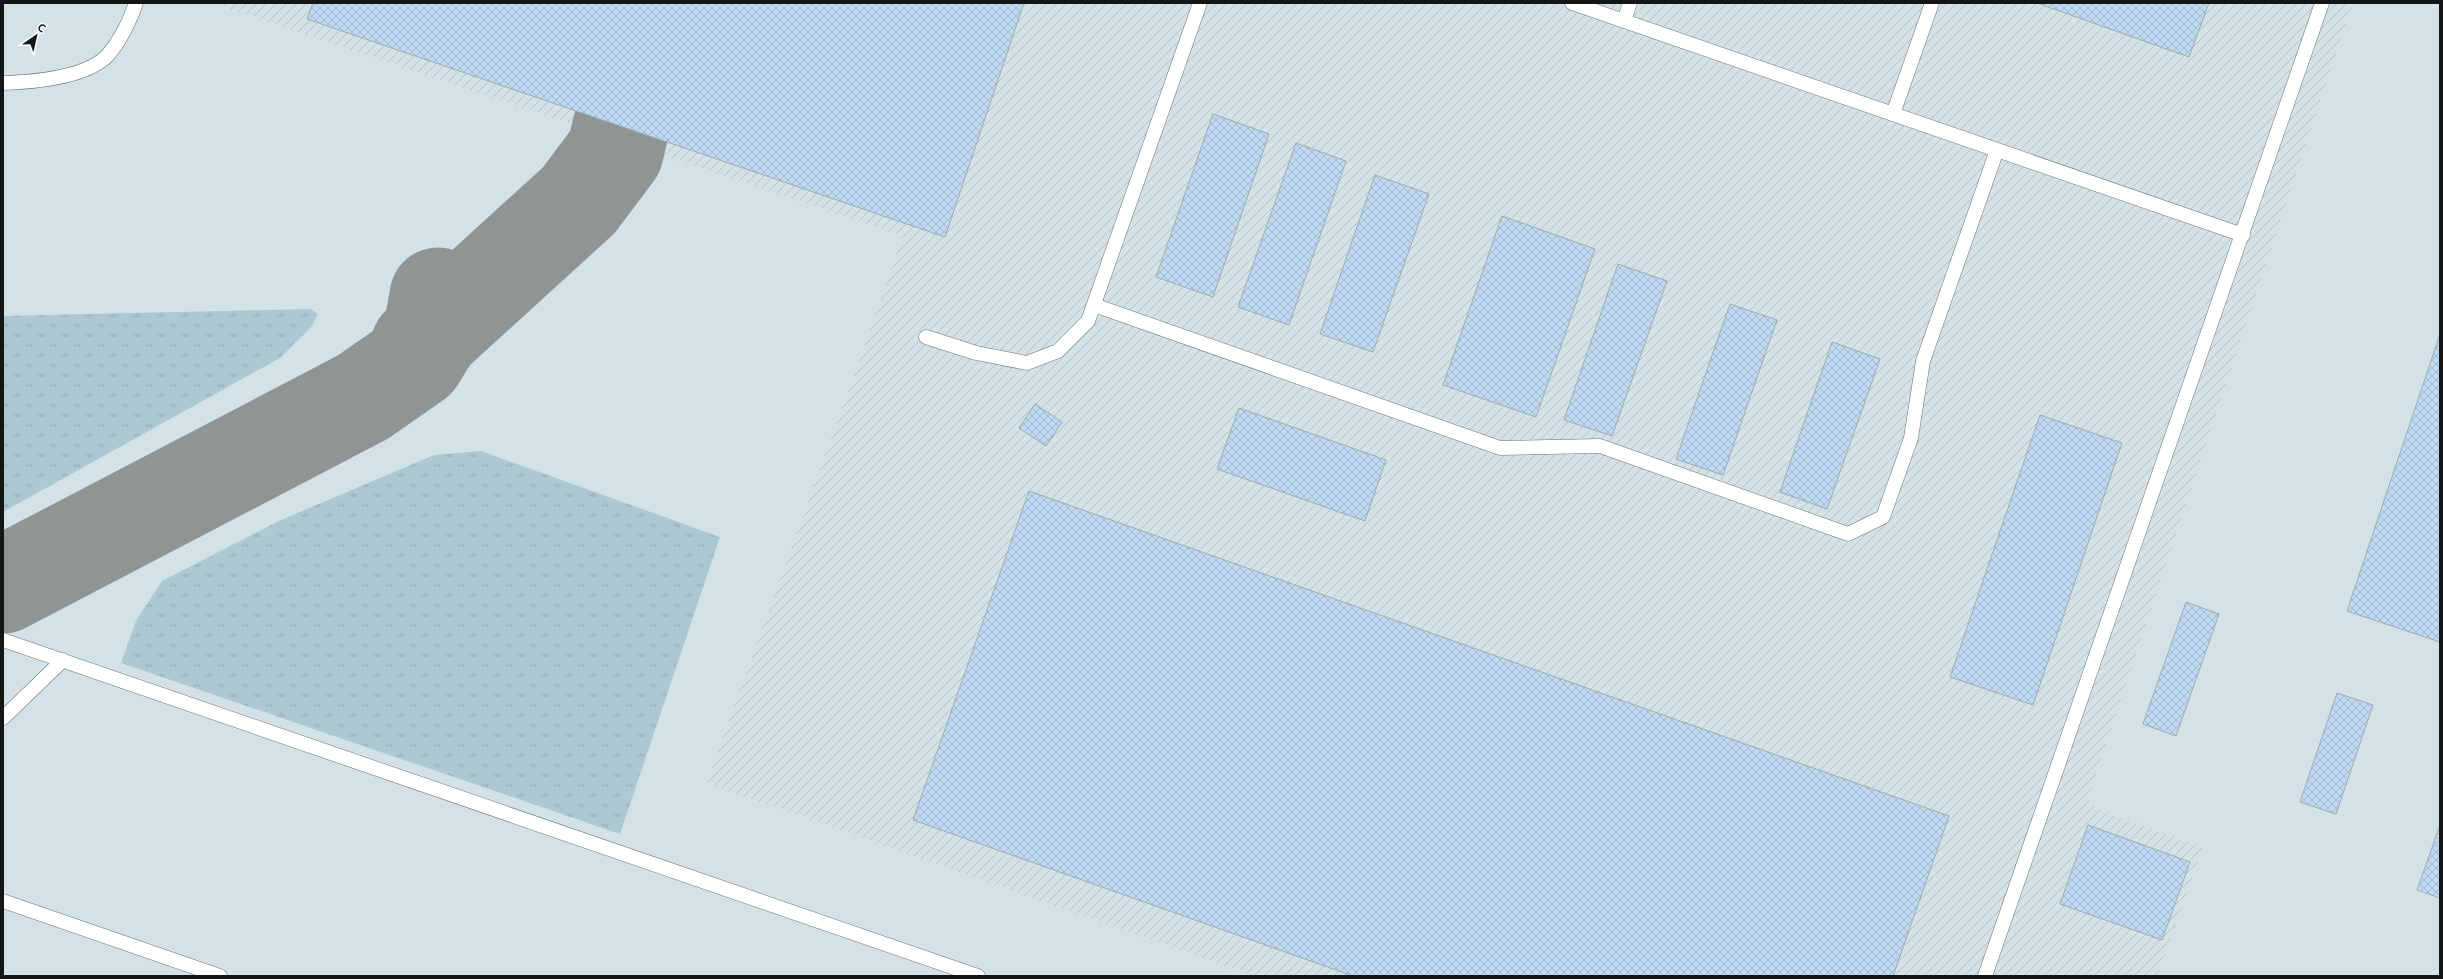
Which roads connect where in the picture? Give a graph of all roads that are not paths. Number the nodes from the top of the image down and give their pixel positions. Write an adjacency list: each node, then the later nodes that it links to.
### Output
1 (136, 3): 8 (lane)
2 (1200, 3): 12 (lane)
3 (1572, 3): 7 (lane)
4 (1630, 3): 7 (lane)
5 (1932, 3): 9 (lane)
6 (2322, 3): 11 (lane)
7 (1624, 21): 9 (lane)
8 (3, 83)
9 (1893, 114): 10 (lane)
10 (1997, 150): 11 (lane); 12 (lane)
11 (2243, 235): 20 (lane)
12 (1094, 305): 13 (lane)
13 (926, 337)
14 (3, 640): 15 (lane)
15 (63, 660): 16 (lane); 19 (lane)
16 (3, 718)
17 (3, 901): 18 (lane)
18 (220, 976)
19 (978, 976)
20 (1985, 976)

